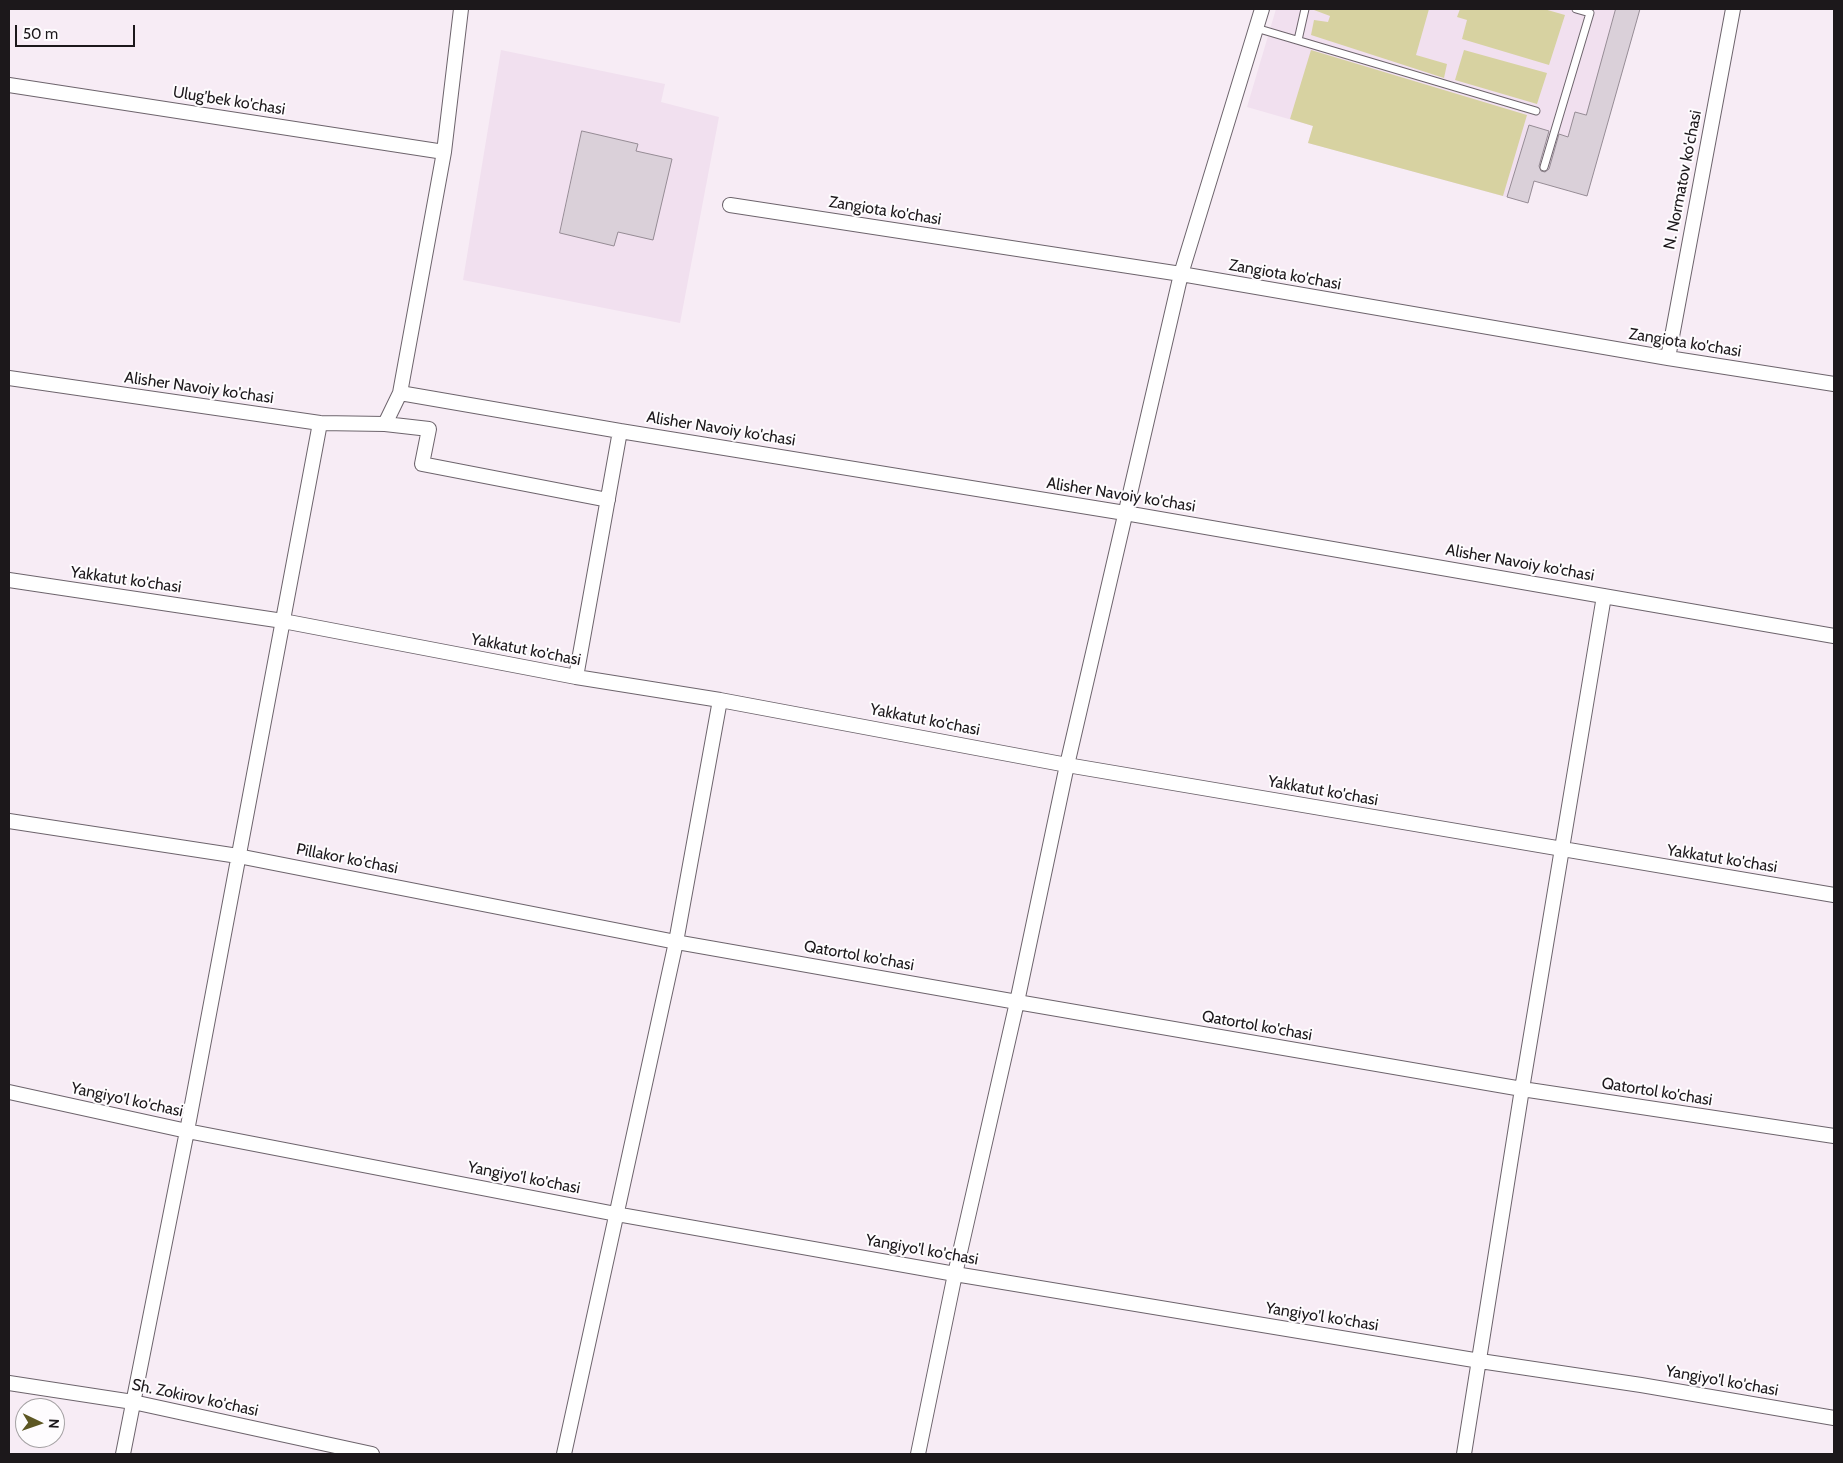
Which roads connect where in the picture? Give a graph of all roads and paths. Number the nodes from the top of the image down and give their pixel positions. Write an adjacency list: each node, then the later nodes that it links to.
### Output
1 (461, 9): 10 (street)
2 (1262, 9): 6 (street)
3 (1305, 9): 7 (lane)
4 (1576, 9): 11 (lane)
5 (1733, 9): 14 (street, N. Normatov ko'chasi)
6 (1256, 28): 7 (lane); 13 (street)
7 (1298, 40): 9 (lane)
8 (9, 85): 10 (street, Ulug'bek ko'chasi)
9 (1536, 111)
10 (444, 152): 17 (street)
11 (1544, 167)
12 (730, 205): 13 (street, Zangiota ko'chasi)
13 (1181, 274): 14 (street, Zangiota ko'chasi); 22 (street)
14 (1668, 358): 16 (street, Zangiota ko'chasi)
15 (9, 378): 18 (street, Alisher Navoiy ko'chasi)
16 (1834, 384)
17 (400, 393): 19 (street); 20 (street, Alisher Navoiy ko'chasi)
18 (320, 423): 19 (street, Alisher Navoiy ko'chasi); 25 (street)
19 (385, 424): 21 (street, Alisher Navoiy ko'chasi)
20 (620, 431): 21 (street); 22 (street, Alisher Navoiy ko'chasi)
21 (608, 500): 27 (street)
22 (1125, 513): 24 (street, Alisher Navoiy ko'chasi); 29 (street)
23 (9, 580): 25 (street, Yakkatut ko'chasi)
24 (1604, 596): 26 (street, Alisher Navoiy ko'chasi); 31 (street)
25 (283, 621): 27 (street, Yakkatut ko'chasi); 32 (street)
26 (1834, 636)
27 (576, 677): 28 (street, Yakkatut ko'chasi)
28 (720, 700): 29 (street, Yakkatut ko'chasi); 34 (street)
29 (1067, 765): 31 (street, Yakkatut ko'chasi); 35 (street)
30 (9, 821): 32 (street, Pillakor ko'chasi)
31 (1562, 850): 33 (street, Yakkatut ko'chasi); 36 (street)
32 (238, 856): 34 (street, Pillakor ko'chasi); 38 (street)
33 (1834, 896)
34 (676, 942): 35 (street, Qatortol ko'chasi); 40 (street)
35 (1017, 1002): 36 (street, Qatortol ko'chasi); 41 (street)
36 (1522, 1089): 39 (street, Qatortol ko'chasi); 42 (street)
37 (9, 1092): 38 (street, Yangiyo'l ko'chasi)
38 (187, 1131): 40 (street, Yangiyo'l ko'chasi); 44 (street)
39 (1834, 1136)
40 (616, 1214): 41 (street, Yangiyo'l ko'chasi); 48 (street)
41 (956, 1274): 42 (street, Yangiyo'l ko'chasi); 49 (street)
42 (1480, 1361): 45 (street, Yangiyo'l ko'chasi); 50 (street)
43 (9, 1383): 44 (street, Sh. Zokirov ko'chasi)
44 (133, 1402): 46 (street); 47 (street, Sh. Zokirov ko'chasi)
45 (1834, 1418)
46 (124, 1454)
47 (372, 1454)
48 (564, 1454)
49 (918, 1454)
50 (1464, 1454)

